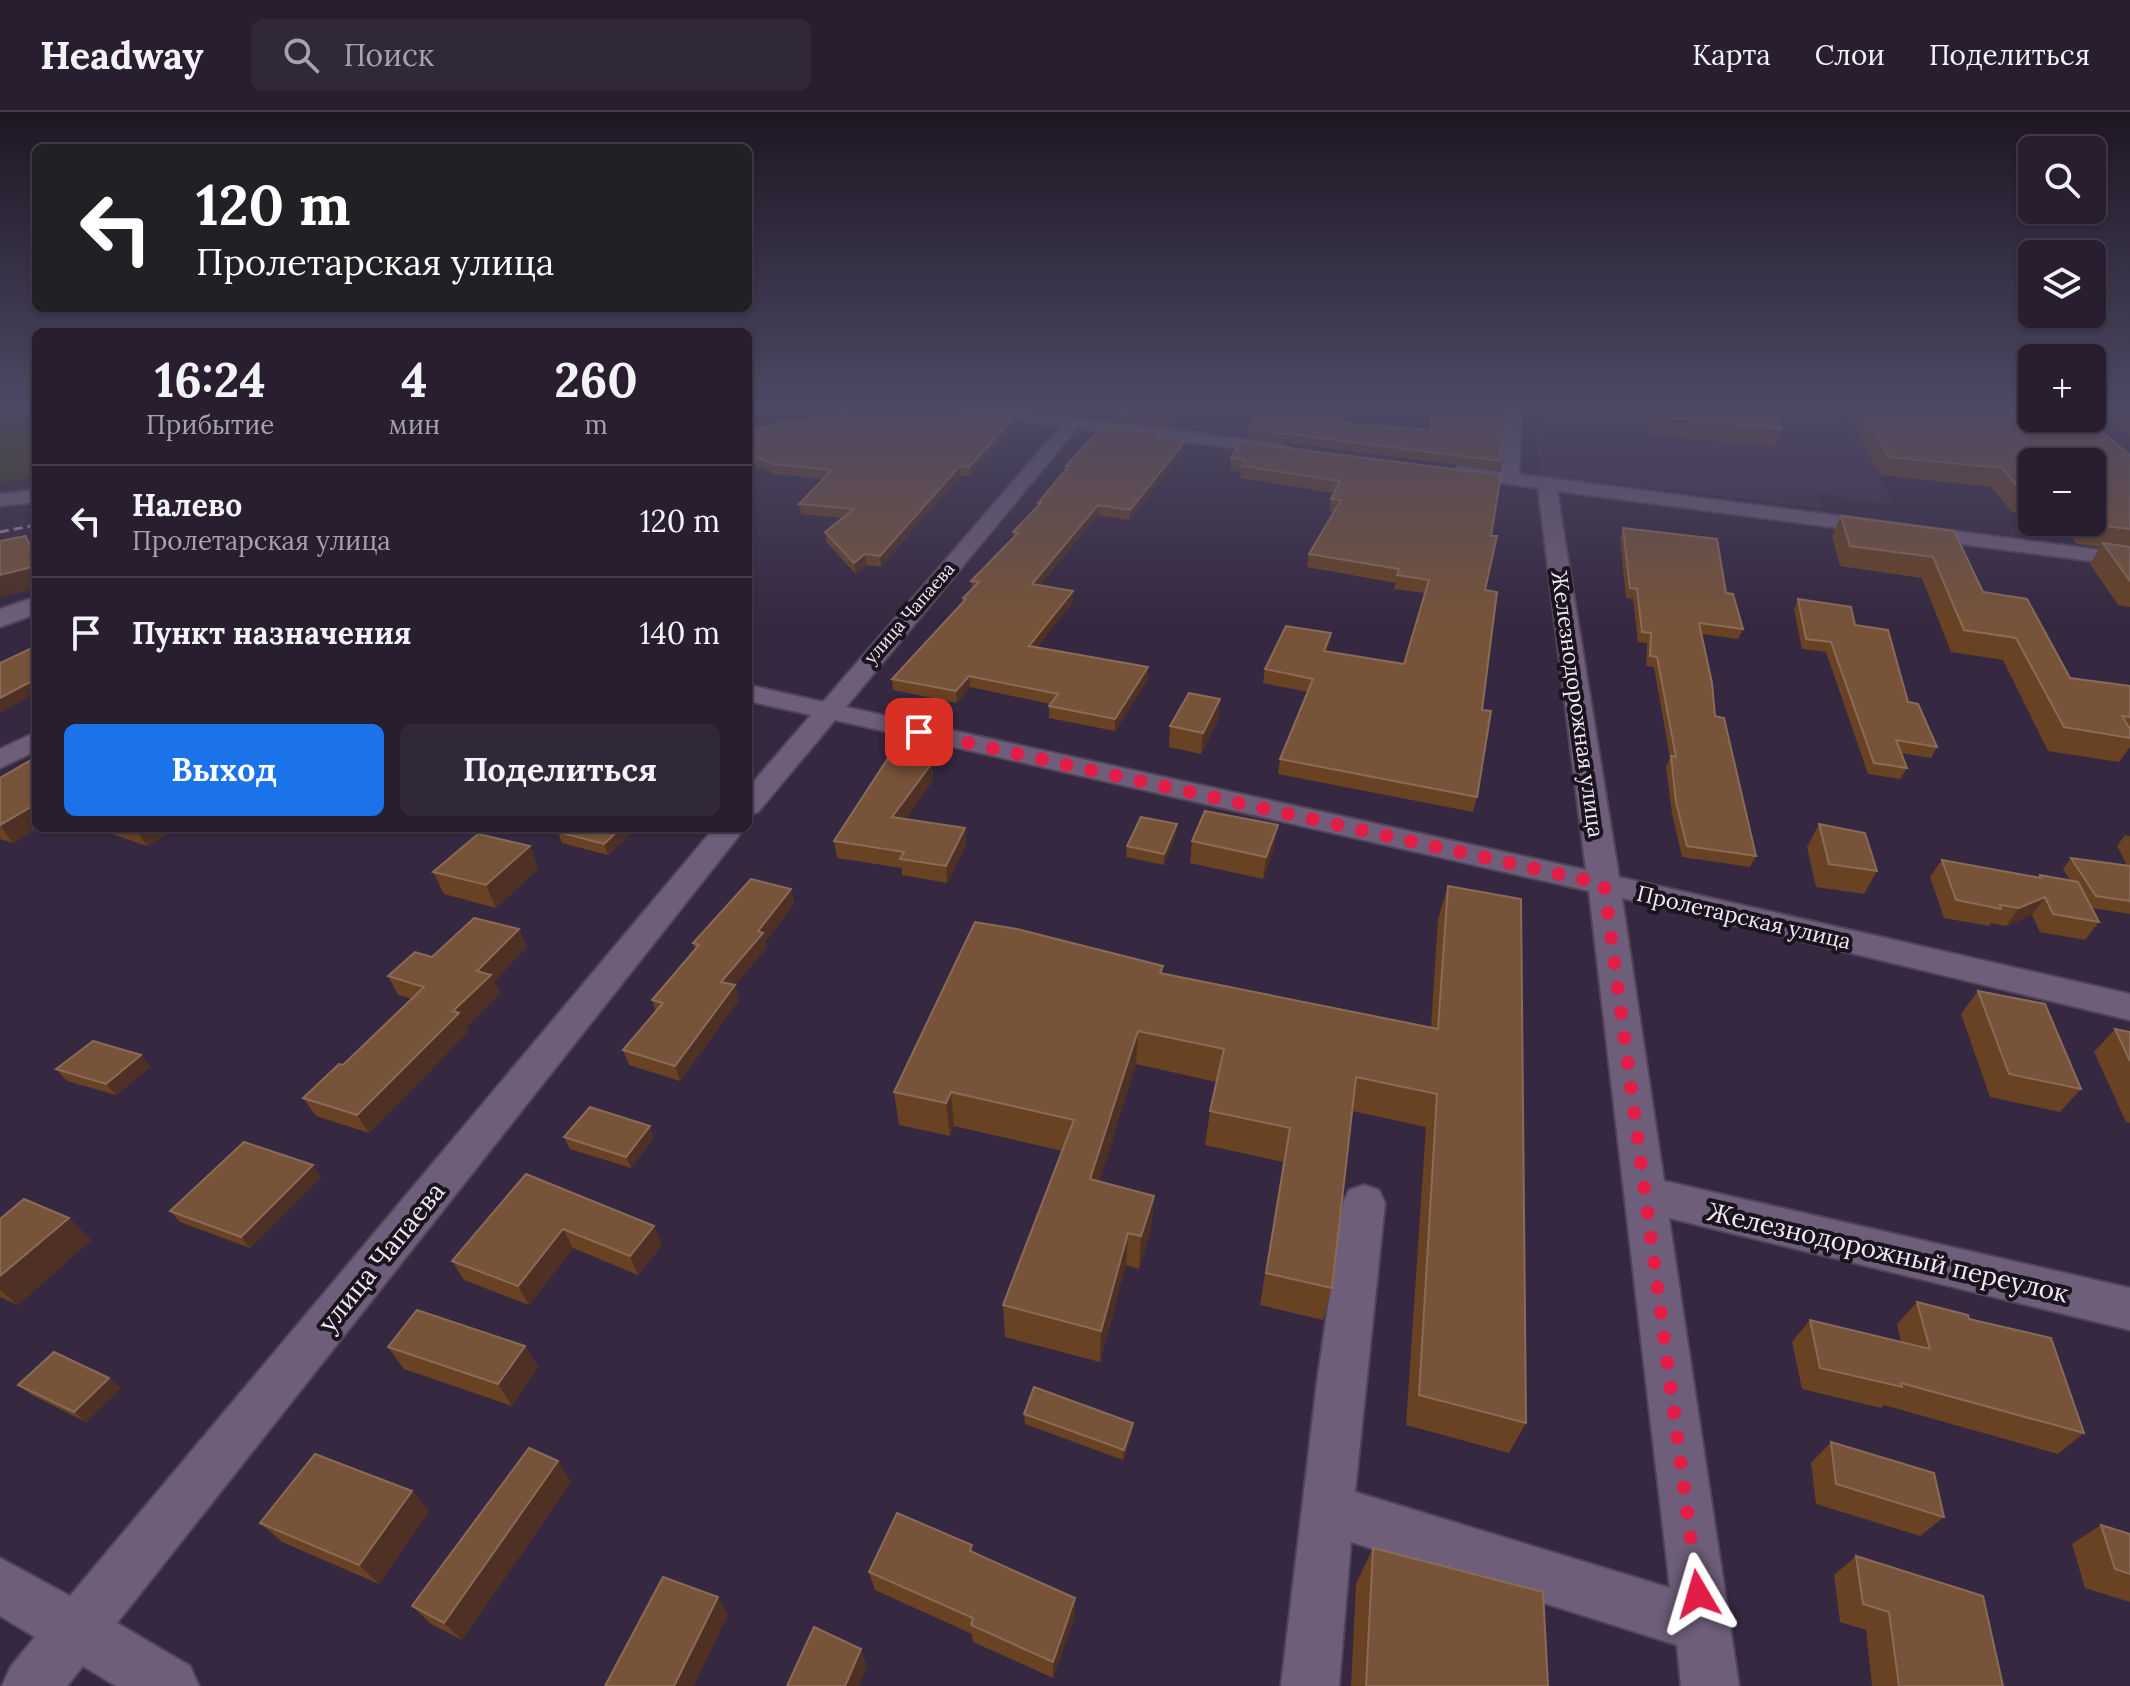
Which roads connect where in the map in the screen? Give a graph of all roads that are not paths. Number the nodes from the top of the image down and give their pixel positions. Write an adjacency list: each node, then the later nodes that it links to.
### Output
1 (1027, 476): 13 (street, улица Чапаева)
2 (1490, 476): 3 (street)
3 (1510, 479): 4 (street)
4 (1547, 484): 7 (street); 18 (street, Железнодорожная улица)
5 (32, 496): 6 (street)
6 (0, 500)
7 (2130, 560)
8 (32, 609): 10 (street)
9 (32, 610): 11 (street)
10 (0, 619)
11 (0, 626)
12 (752, 694): 13 (street, Пролетарская улица)
13 (826, 711): 16 (street, улица Чапаева); 18 (street, Пролетарская улица)
14 (32, 742): 15 (street)
15 (0, 760)
16 (752, 801)
17 (727, 832): 26 (street, улица Чапаева)
18 (1604, 884): 19 (street, Пролетарская улица); 20 (street, Железнодорожная улица)
19 (2130, 1007)
20 (1646, 1195): 22 (street, Железнодорожный переулок); 25 (street, Железнодорожная улица)
21 (1364, 1203): 23 (street)
22 (2130, 1309)
23 (1328, 1509): 25 (street); 29 (street)
24 (0, 1585): 26 (street)
25 (1702, 1625): 30 (street, Железнодорожная улица)
26 (76, 1631): 27 (street, улица Чапаева); 28 (street)
27 (31, 1686)
28 (170, 1686)
29 (1310, 1686)
30 (1710, 1686)

